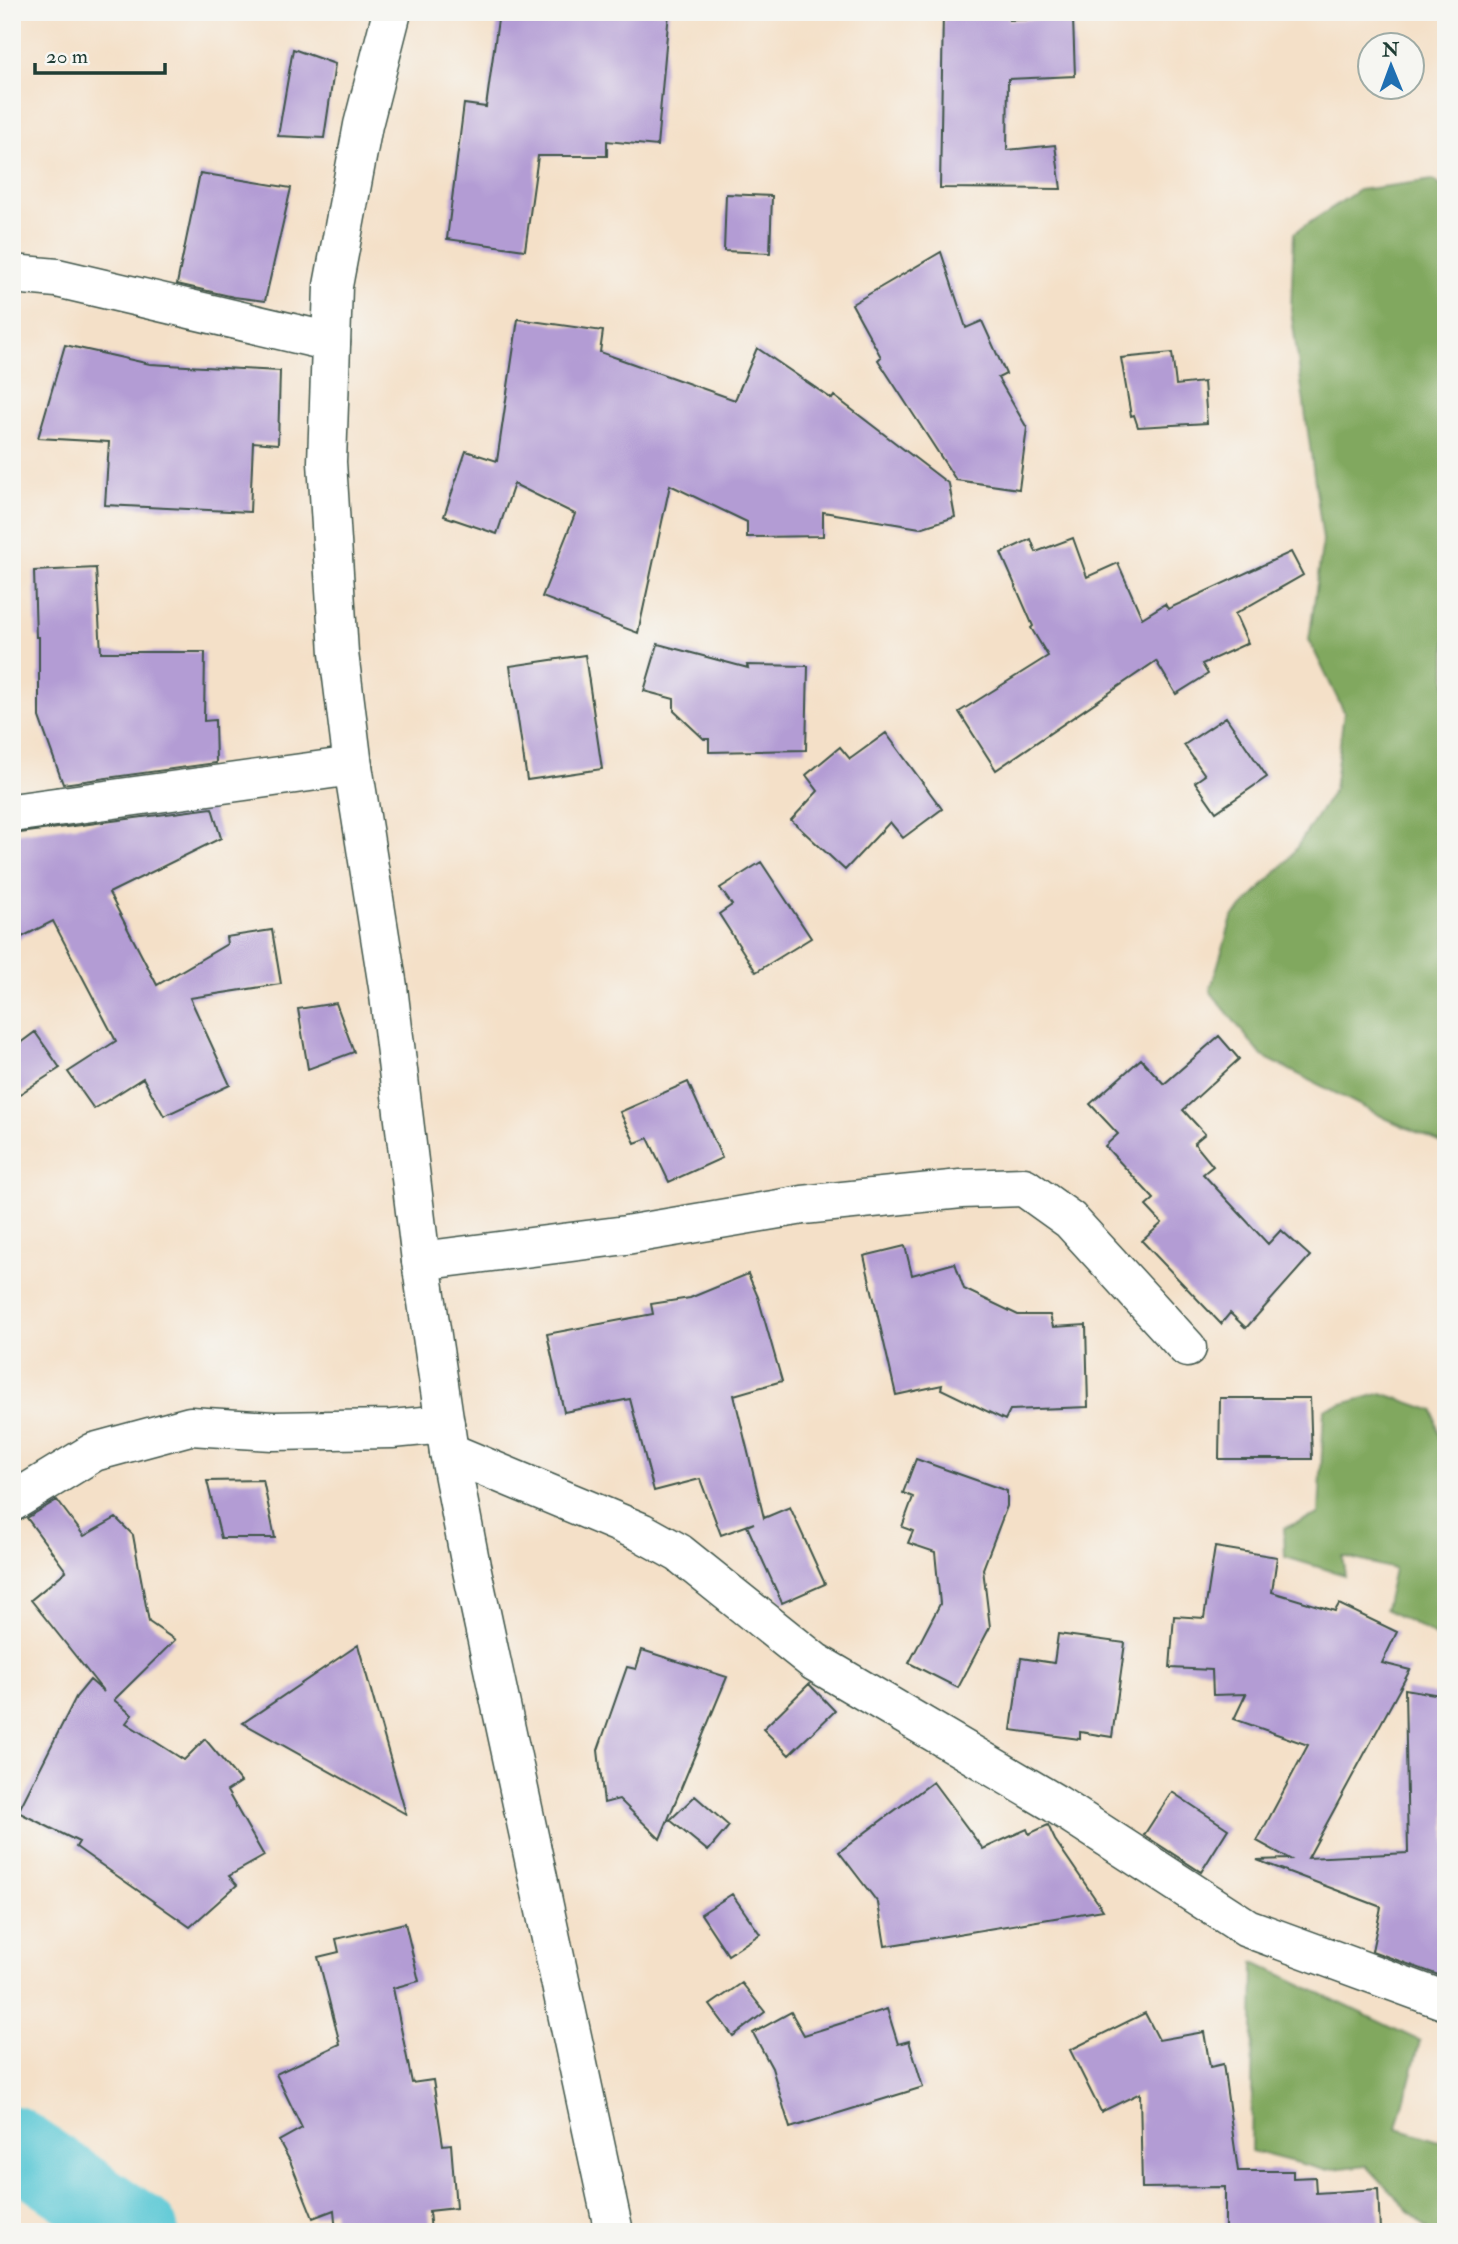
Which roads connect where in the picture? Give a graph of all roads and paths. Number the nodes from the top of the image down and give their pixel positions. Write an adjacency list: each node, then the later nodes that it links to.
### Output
1 (392, 12): 3 (street)
2 (12, 274): 3 (street)
3 (331, 341): 4 (street)
4 (354, 766): 5 (street); 6 (street)
5 (12, 813)
6 (421, 1261): 7 (street); 8 (street)
7 (1187, 1348)
8 (447, 1438): 9 (street); 10 (street); 11 (street)
9 (12, 1502)
10 (1446, 2001)
11 (614, 2232)

